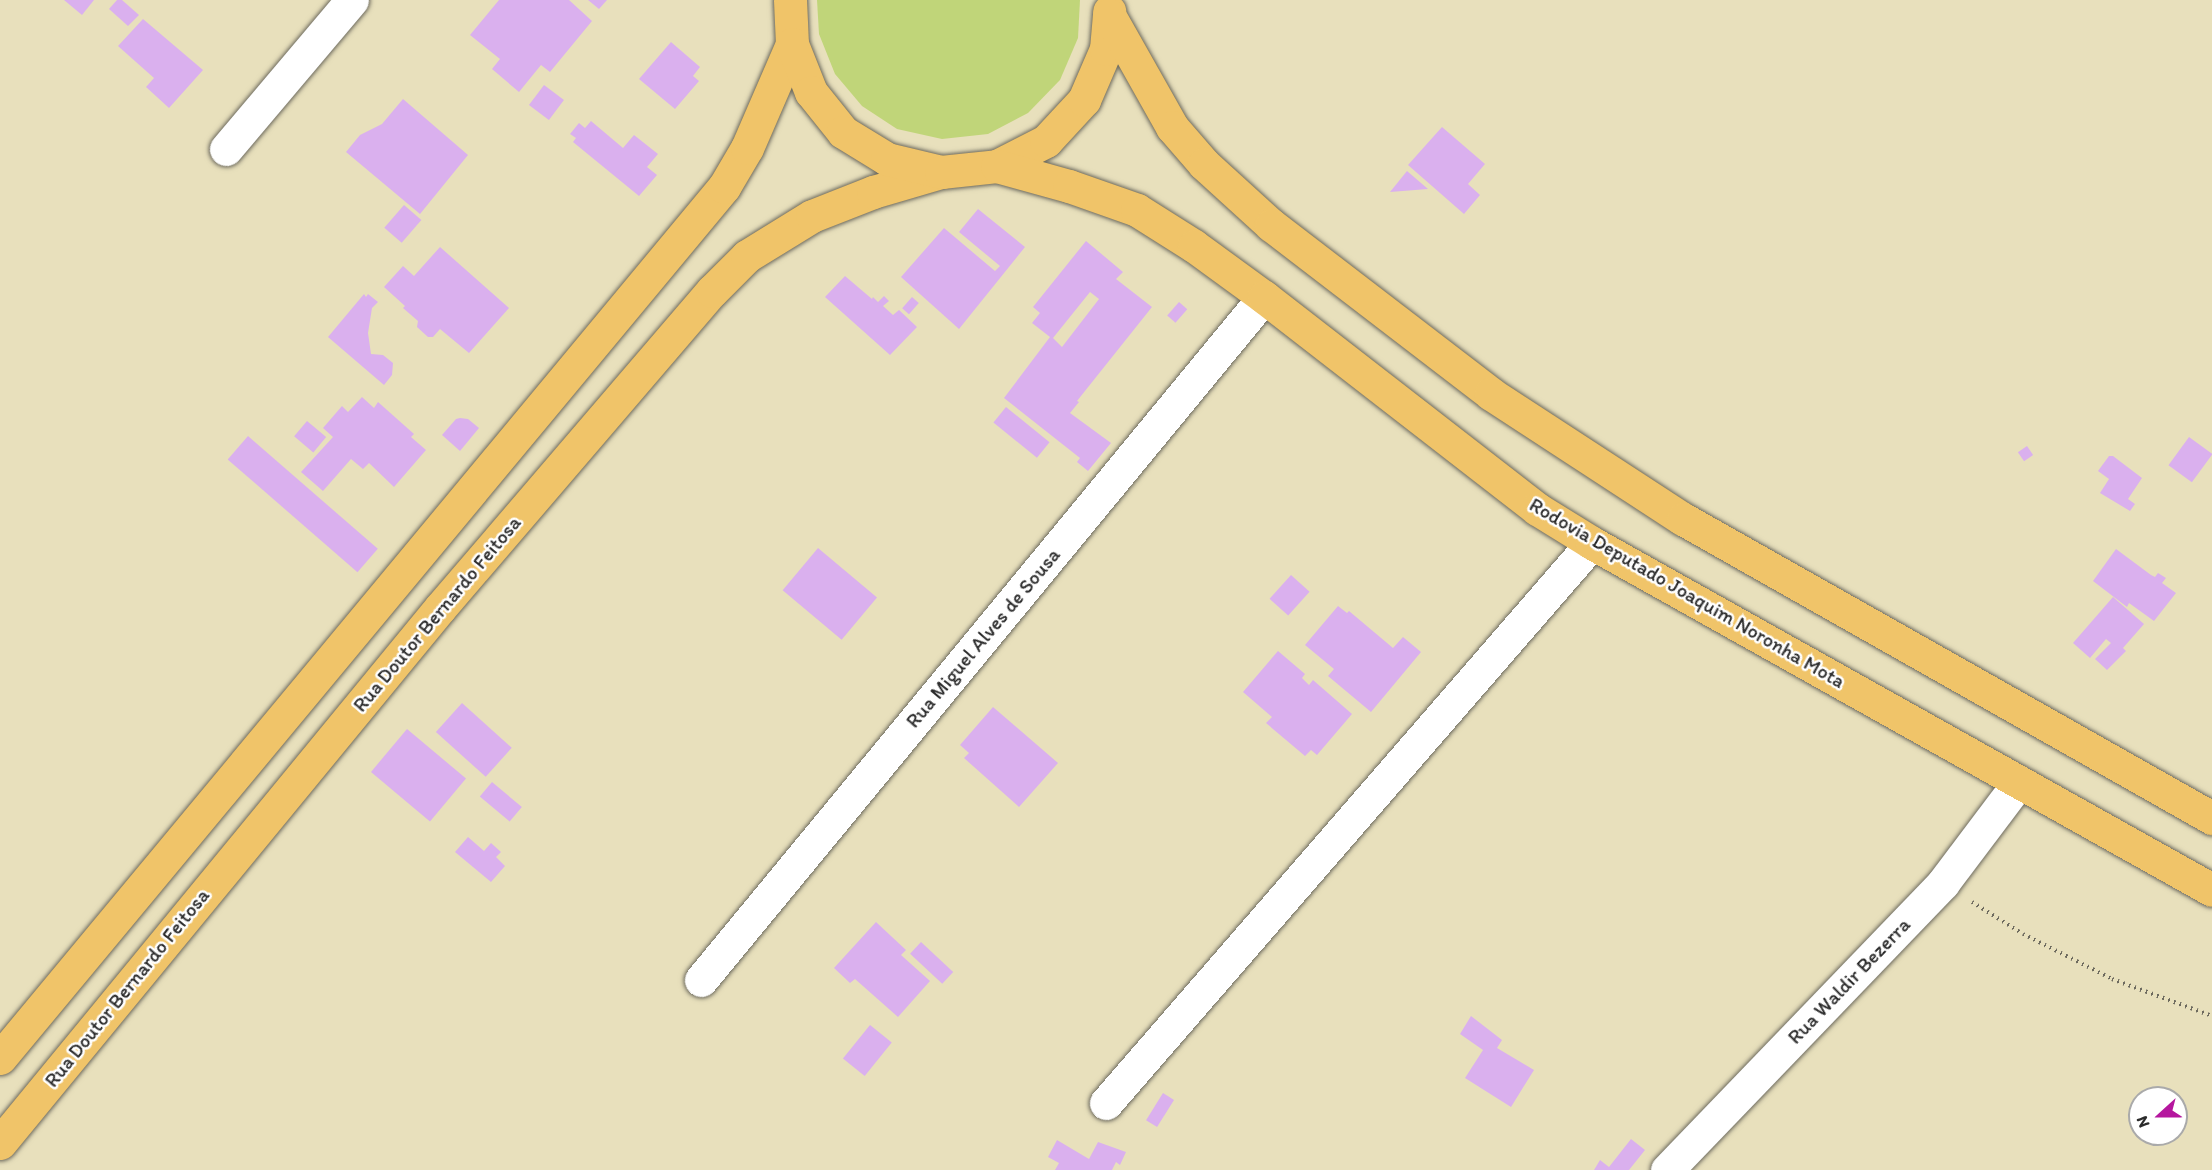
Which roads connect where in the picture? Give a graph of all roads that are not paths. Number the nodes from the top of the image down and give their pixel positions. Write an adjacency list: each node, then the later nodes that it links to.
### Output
1 (352, 0): 4 (street)
2 (1109, 8): 5 (main road); 10 (main road)
3 (789, 16): 6 (main road); 13 (main road)
4 (226, 149)
5 (997, 166): 6 (main road); 7 (main road, Rodovia Deputado Joaquim Noronha Mota)
6 (941, 172): 15 (main road, Rua Doutor Bernardo Feitosa)
7 (1264, 297): 8 (main road, Rodovia Deputado Joaquim Noronha Mota); 12 (street, Rua Miguel Alves de Sousa)
8 (1592, 543): 9 (main road, Rodovia Deputado Joaquim Noronha Mota); 14 (street)
9 (2019, 782): 11 (main road, Rodovia Deputado Joaquim Noronha Mota); 16 (street, Rua Waldir Bezerra)
10 (2212, 818)
11 (2212, 890)
12 (701, 980)
13 (0, 1058)
14 (1106, 1103)
15 (0, 1143)
16 (1667, 1170)

